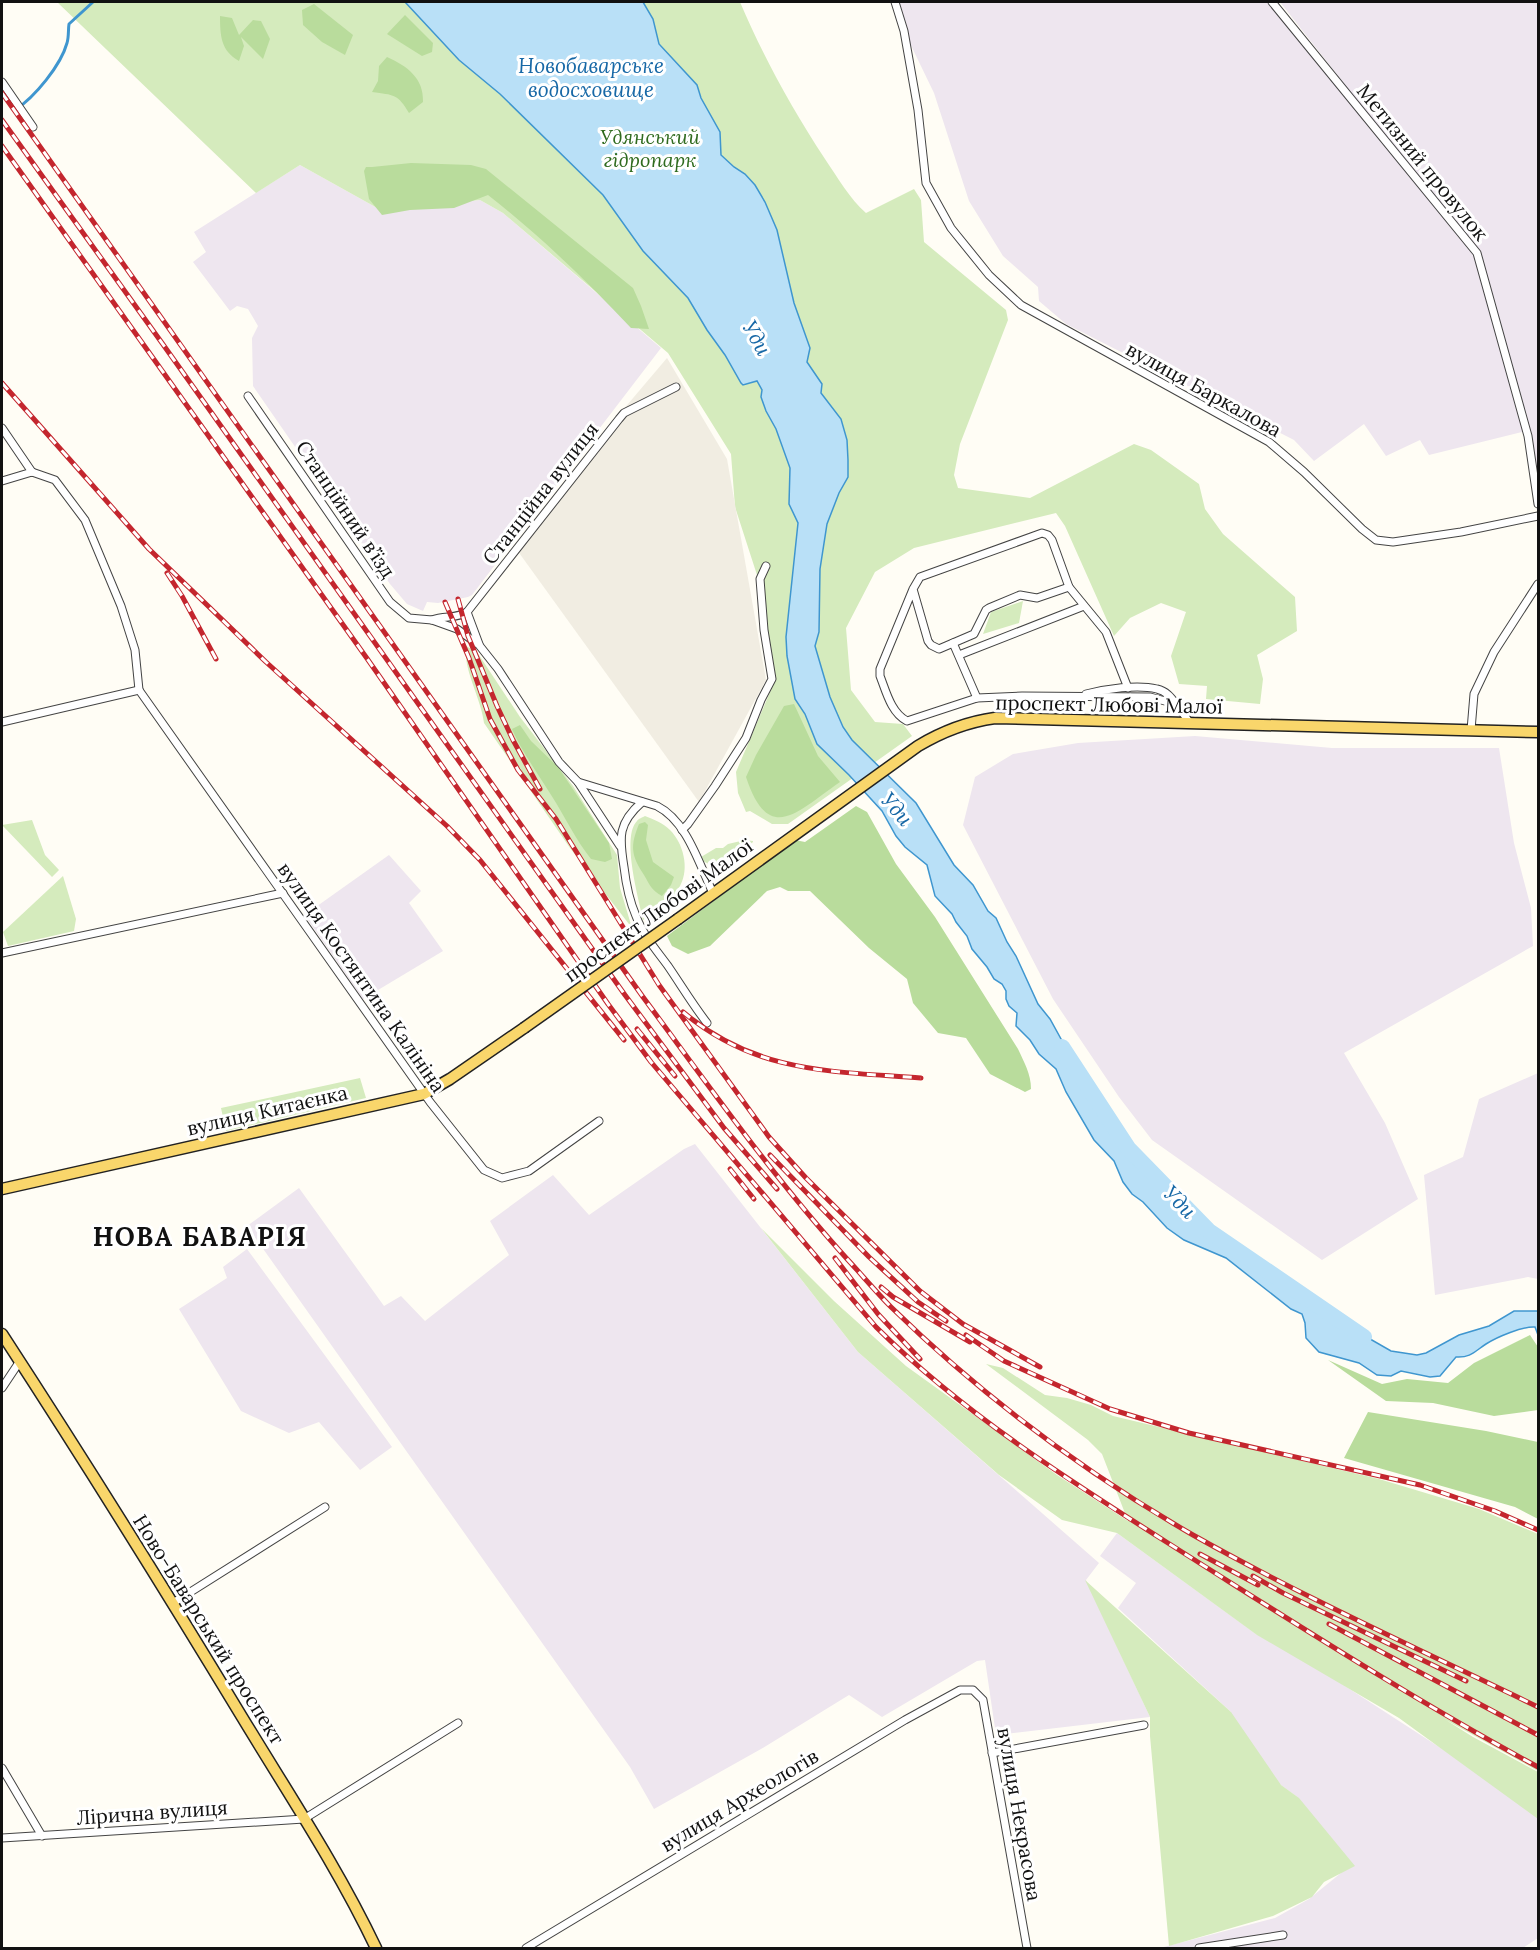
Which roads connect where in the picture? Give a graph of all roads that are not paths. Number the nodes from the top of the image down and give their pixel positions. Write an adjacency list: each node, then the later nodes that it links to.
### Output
1 (896, 2): 11 (street, вулиця Баркалова)
2 (1272, 2): 10 (street, Метизний провулок)
3 (3, 84): 4 (street)
4 (33, 127)
5 (676, 387): 17 (street, Станційна вулиця)
6 (248, 396): 18 (street, Станційний в’їзд)
7 (2, 428): 8 (street)
8 (32, 472): 9 (street); 23 (street)
9 (2, 481)
10 (1539, 504)
11 (1539, 516)
12 (766, 566): 33 (street)
13 (1539, 584): 29 (street)
14 (1068, 587): 15 (street); 16 (street); 19 (street)
15 (913, 589): 19 (street); 25 (street)
16 (1084, 606): 21 (street); 22 (street)
17 (467, 612): 18 (street); 20 (street)
18 (432, 620): 20 (street)
19 (953, 643): 21 (street)
20 (479, 645): 31 (street)
21 (958, 655): 25 (street)
22 (1128, 688): 24 (street); 26 (street)
23 (139, 690): 27 (street); 35 (street, вулиця Костянтина Калініна)
24 (1074, 697): 25 (street); 26 (street)
25 (977, 698)
26 (1176, 704): 28 (street)
27 (2, 722)
28 (1190, 723): 29 (main road, проспект Любові Малої); 36 (main road, проспект Любові Малої)
29 (1471, 730): 30 (main road, проспект Любові Малої)
30 (1539, 732)
31 (578, 782): 32 (street); 34 (street)
32 (642, 802): 33 (street); 34 (street)
33 (682, 830): 36 (street)
34 (620, 846): 38 (street)
35 (282, 893): 37 (street); 40 (street, вулиця Костянтина Калініна)
36 (713, 893): 39 (main road, проспект Любові Малої, bridge)
37 (2, 953)
38 (707, 1023)
39 (524, 1028): 40 (main road, вулиця Китаєнка)
40 (424, 1094): 41 (street, вулиця Костянтина Калініна); 42 (main road, вулиця Китаєнка)
41 (599, 1120)
42 (2, 1189)
43 (2, 1334): 44 (main road, Ново-Баварський проспект)
44 (20, 1361): 45 (street); 47 (main road, Ново-Баварський проспект)
45 (2, 1388)
46 (325, 1507): 47 (street)
47 (173, 1603): 53 (main road, Ново-Баварський проспект)
48 (973, 1690): 51 (street, вулиця Некрасова); 58 (street, вулиця Археологів)
49 (458, 1723): 53 (street)
50 (1144, 1725): 51 (street)
51 (992, 1753): 59 (street, вулиця Некрасова)
52 (2, 1768): 54 (street)
53 (304, 1819): 54 (street, Лірична вулиця); 57 (main road, Ново-Баварський проспект)
54 (42, 1836): 55 (street, Лірична вулиця)
55 (2, 1838)
56 (1283, 1935): 60 (street)
57 (376, 1948)
58 (526, 1948)
59 (1027, 1948)
60 (1198, 1948)

